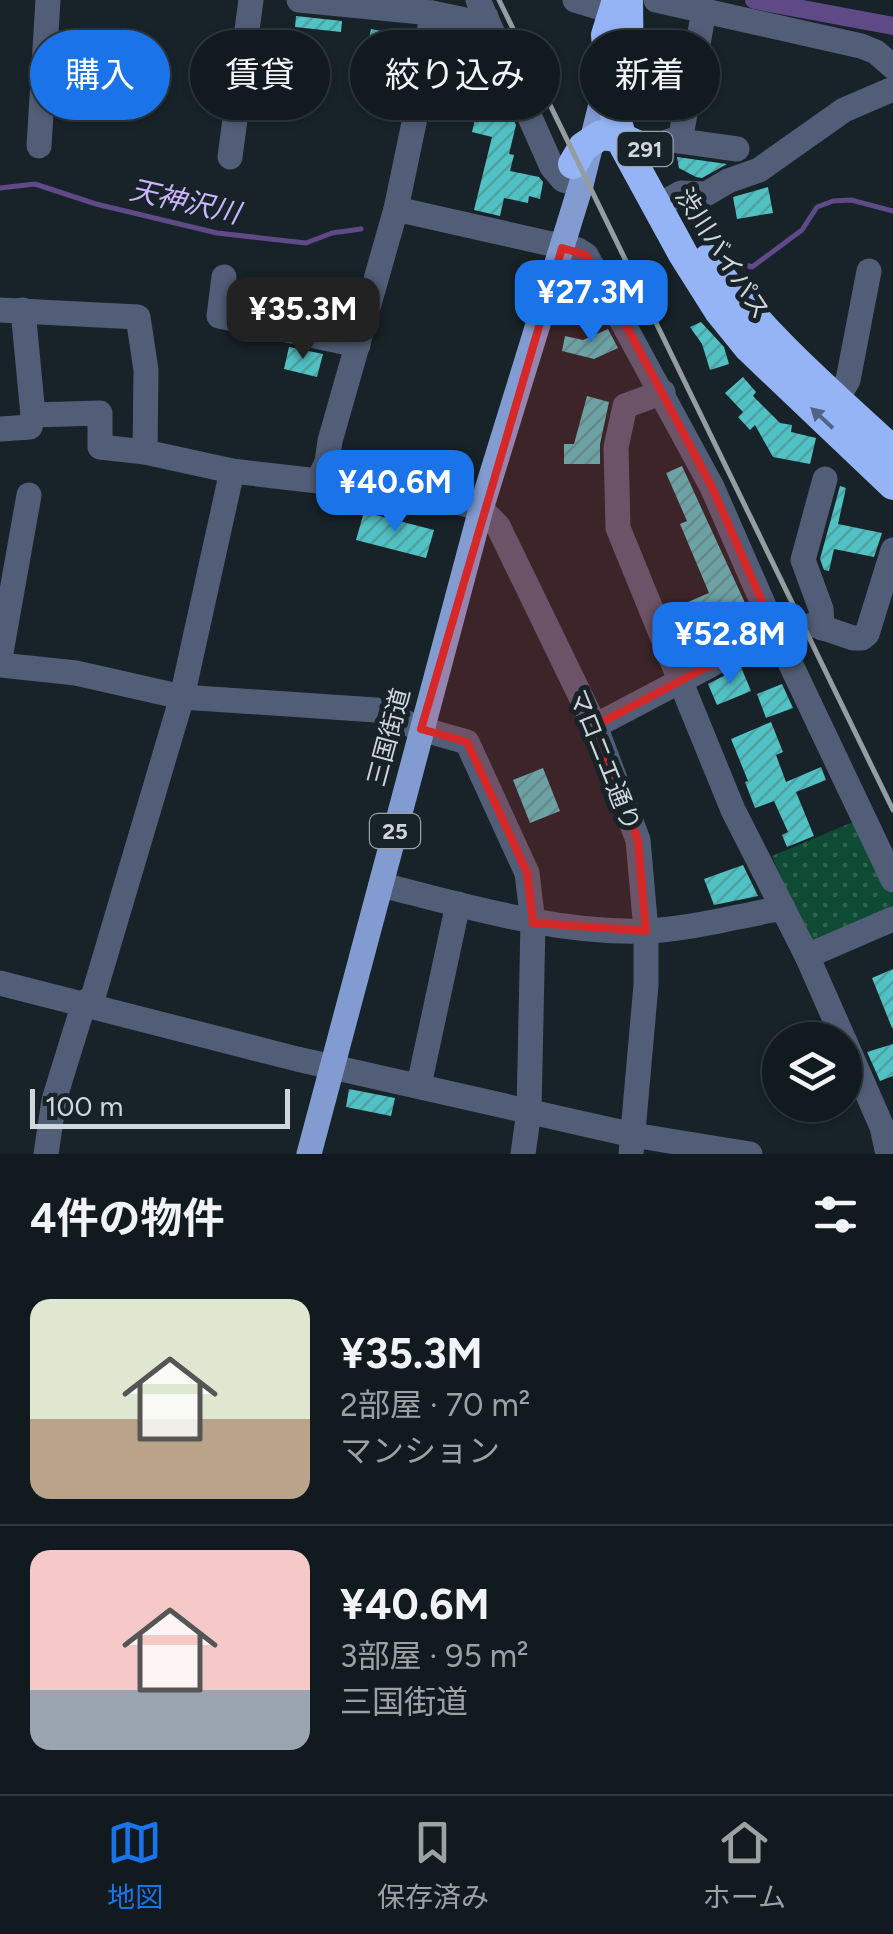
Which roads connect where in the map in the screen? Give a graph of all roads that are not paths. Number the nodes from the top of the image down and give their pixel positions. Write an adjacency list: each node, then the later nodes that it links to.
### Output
1 (48, 0): 13 (street)
2 (250, 0): 15 (street)
3 (299, 0): 9 (street)
4 (575, 0): 7 (street)
5 (656, 0): 8 (street)
6 (482, 8): 9 (street); 16 (street)
7 (617, 9): 16 (main road, 三国街道 / 25); 16 (highway, 渋川バイパス / 291); 16 (highway, 渋川バイパス / 291)
8 (704, 12): 10 (street); 12 (street)
9 (432, 13): 18 (street)
10 (893, 67)
11 (893, 89): 17 (street)
12 (680, 140): 14 (street); 16 (street)
13 (38, 146)
14 (737, 149)
15 (230, 157)
16 (595, 162): 17 (highway, 渋川バイパス / 291); 17 (highway); 19 (main road, 三国街道 / 25)
17 (658, 192): 25 (highway, 渋川バイパス / 291); 33 (highway, 渋川バイパス / 291, one-way to 17)
18 (396, 209): 19 (street); 23 (street)
19 (556, 246): 24 (street); 35 (main road, 三国街道 / 25)
20 (869, 270): 25 (street)
21 (224, 277): 23 (street)
22 (12, 310): 26 (street); 29 (street)
23 (358, 346): 30 (street)
24 (663, 392): 39 (street); 41 (street)
25 (837, 400): 28 (highway, 渋川バイパス / 291)
26 (33, 415): 27 (street); 29 (street)
27 (0, 429)
28 (893, 451)
29 (144, 452): 31 (street)
30 (327, 462): 31 (street); 35 (street)
31 (232, 471): 42 (street)
32 (825, 479): 38 (street)
33 (893, 486)
34 (29, 495): 40 (street)
35 (480, 509): 43 (street, マロニエ通り); 44 (main road, 三国街道 / 25)
36 (893, 550): 37 (street)
37 (884, 607): 38 (street)
38 (822, 628): 39 (street)
39 (775, 632): 41 (street); 45 (street)
40 (0, 662): 42 (street)
41 (680, 681): 43 (street); 48 (street)
42 (182, 697): 44 (street); 54 (street)
43 (596, 726): 51 (street, マロニエ通り)
44 (421, 729): 46 (main road, 三国街道 / 25); 50 (street)
45 (893, 880)
46 (381, 885): 47 (street); 56 (main road, 三国街道 / 25)
47 (458, 904): 50 (street); 58 (street)
48 (783, 908): 51 (street); 52 (street)
49 (893, 919): 52 (street)
50 (532, 923): 51 (street); 59 (street)
51 (646, 931): 60 (street, マロニエ通り)
52 (807, 956): 55 (street)
53 (0, 982): 54 (street)
54 (84, 1003): 56 (street); 61 (street)
55 (836, 1022)
56 (333, 1066): 58 (street); 62 (main road, 三国街道 / 25)
57 (862, 1082): 65 (street)
58 (419, 1086): 59 (street)
59 (529, 1110): 60 (street); 63 (street)
60 (632, 1145): 64 (street)
61 (46, 1154)
62 (309, 1154)
63 (523, 1154)
64 (750, 1154)
65 (888, 1154)

